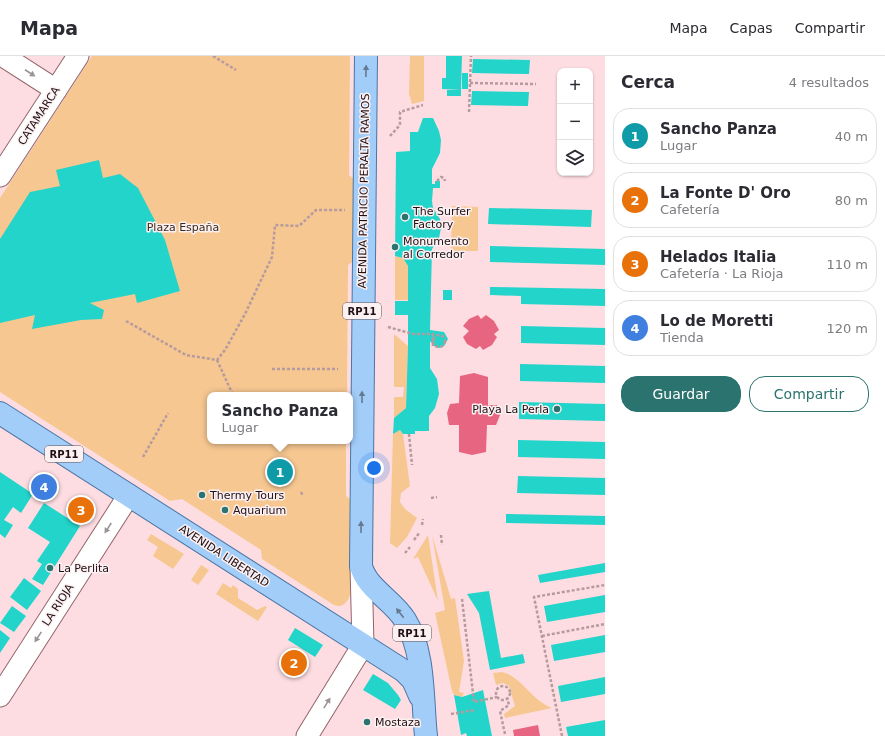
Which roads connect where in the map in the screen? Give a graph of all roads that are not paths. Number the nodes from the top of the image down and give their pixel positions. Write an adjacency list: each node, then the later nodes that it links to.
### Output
1 (3, 56): 4 (street, one-way to 4)
2 (78, 56): 4 (street, CATAMARCA)
3 (366, 56): 8 (main road, AVENIDA PATRICIO PERALTA RAMOS / RP11, one-way to 3)
4 (56, 90): 5 (street, CATAMARCA)
5 (0, 176)
6 (0, 413): 7 (main road, AVENIDA LIBERTAD / RP11)
7 (129, 495): 9 (main road, AVENIDA LIBERTAD / RP11); 10 (street, LA RIOJA, one-way to 10)
8 (361, 566): 9 (street, AVENIDA PATRICIO PERALTA RAMOS); 11 (main road, AVENIDA PATRICIO PERALTA RAMOS / RP11, one-way to 8)
9 (364, 645): 11 (main road, AVENIDA LIBERTAD / RP11); 12 (street, one-way to 9)
10 (0, 696)
11 (425, 727)
12 (307, 736)

